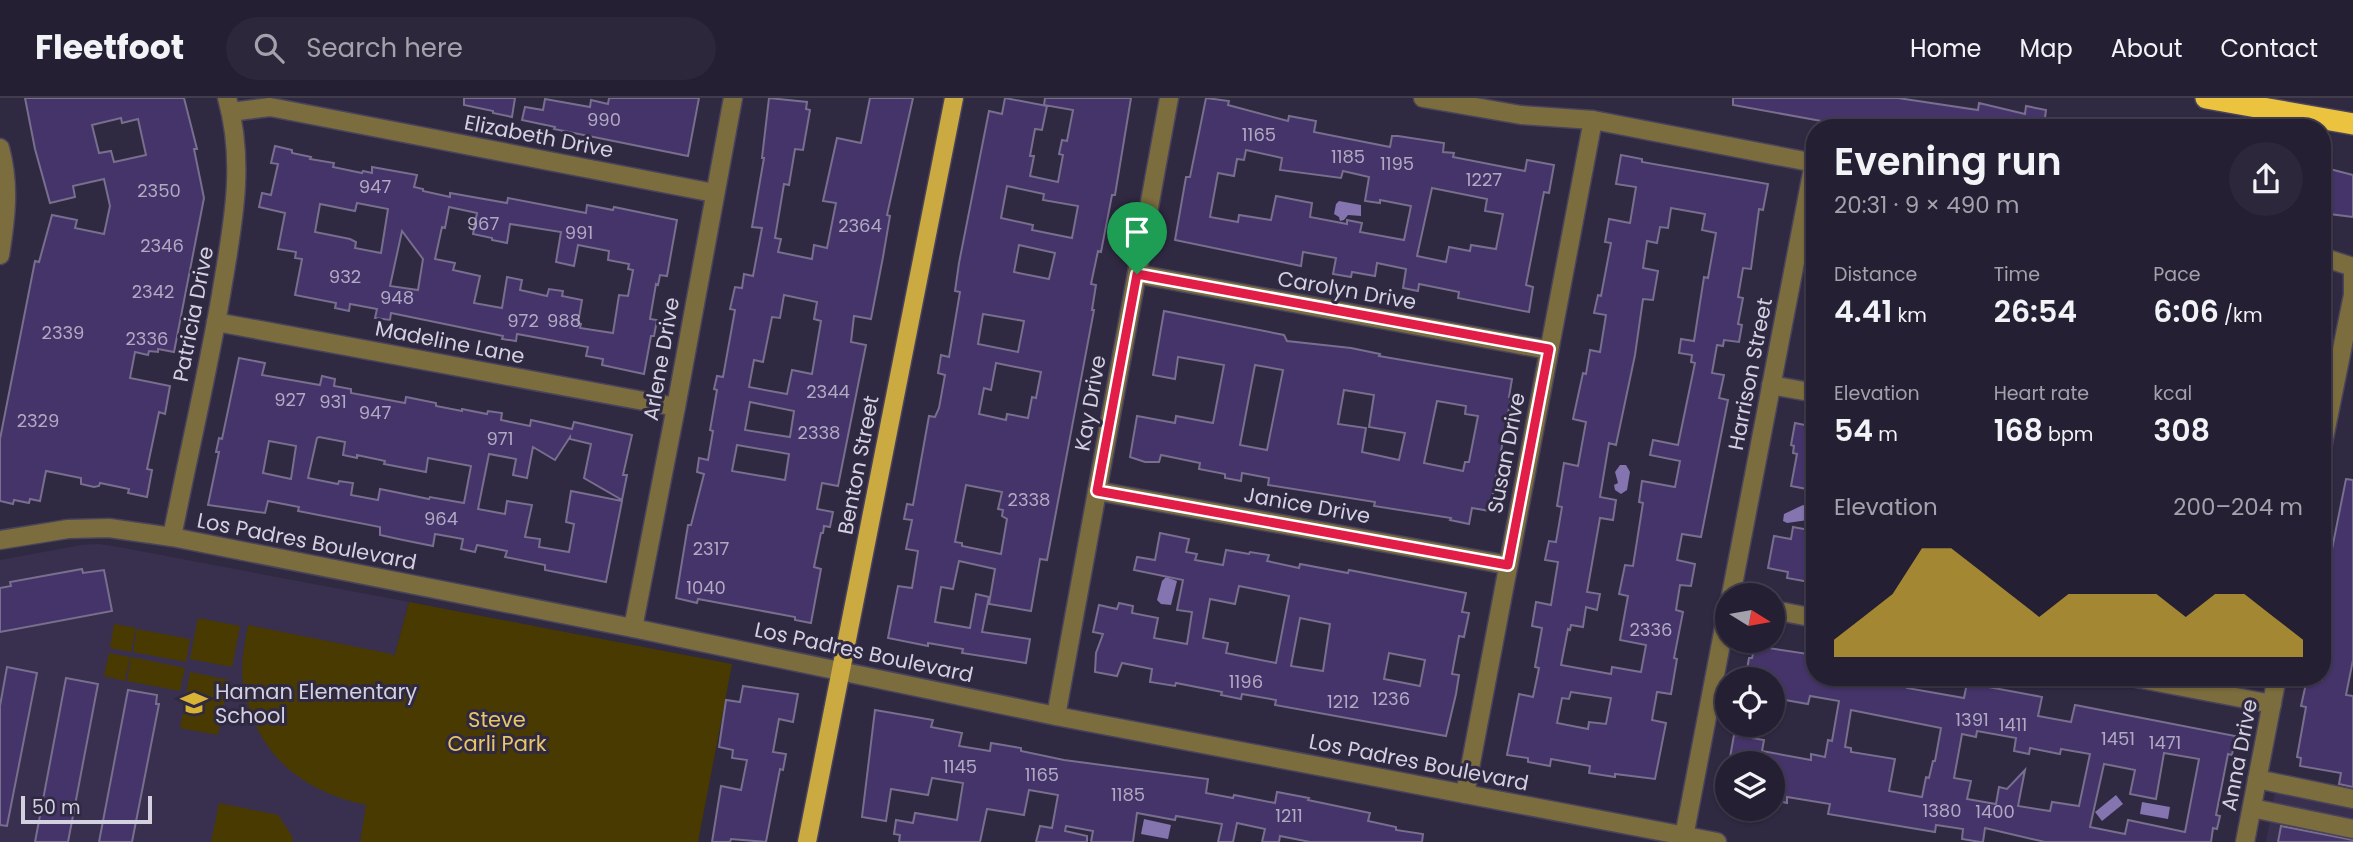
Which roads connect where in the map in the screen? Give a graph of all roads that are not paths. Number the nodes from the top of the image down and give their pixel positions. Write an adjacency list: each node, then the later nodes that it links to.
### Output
1 (733, 98): 13 (street, Arlene Drive)
2 (954, 98): 34 (main road, Benton Street)
3 (1169, 98): 18 (street, Kay Drive)
4 (1423, 98): 8 (street)
5 (2206, 98): 7 (highway)
6 (229, 105): 13 (street, Elizabeth Drive); 19 (street, Patricia Drive)
7 (2325, 119)
8 (1593, 120): 12 (street); 20 (street, Susan Drive)
9 (2331, 120): 10 (highway)
10 (2353, 124)
11 (0, 148): 15 (street)
12 (1806, 161)
13 (714, 193): 24 (street, Arlene Drive)
14 (1806, 208): 21 (street, Harrison Street)
15 (0, 255)
16 (2331, 260): 17 (street)
17 (2353, 267): 23 (street)
18 (1137, 274): 20 (street, Carolyn Drive); 25 (street, Kay Drive)
19 (216, 322): 24 (street, Madeline Lane); 26 (street, Patricia Drive)
20 (1549, 349): 28 (street, Susan Drive)
21 (1771, 385): 22 (street); 29 (street, Harrison Street)
22 (1806, 391)
23 (2331, 403)
24 (676, 407): 32 (street, Arlene Drive)
25 (1097, 491): 28 (street, Janice Drive); 38 (street, Kay Drive)
26 (172, 537): 27 (street, Los Padres Boulevard); 32 (street, Los Padres Boulevard)
27 (0, 540)
28 (1508, 565): 40 (street, Susan Drive)
29 (1733, 583)
30 (1785, 612): 31 (street)
31 (1806, 616)
32 (633, 628): 34 (street, Los Padres Boulevard)
33 (1719, 653): 44 (street)
34 (841, 670): 38 (street, Los Padres Boulevard); 45 (main road, Benton Street)
35 (2177, 686): 37 (street)
36 (2275, 686): 37 (street, Anna Drive)
37 (2272, 704): 39 (street, Anna Drive)
38 (1056, 716): 40 (street, Los Padres Boulevard)
39 (2258, 779): 41 (street); 42 (street, Anna Drive)
40 (1465, 794): 44 (street, Los Padres Boulevard)
41 (2353, 799)
42 (2252, 808): 43 (street); 47 (street, Anna Drive)
43 (2353, 829)
44 (1684, 839): 46 (street, Los Padres Boulevard)
45 (807, 842)
46 (1717, 842)
47 (2245, 842)

